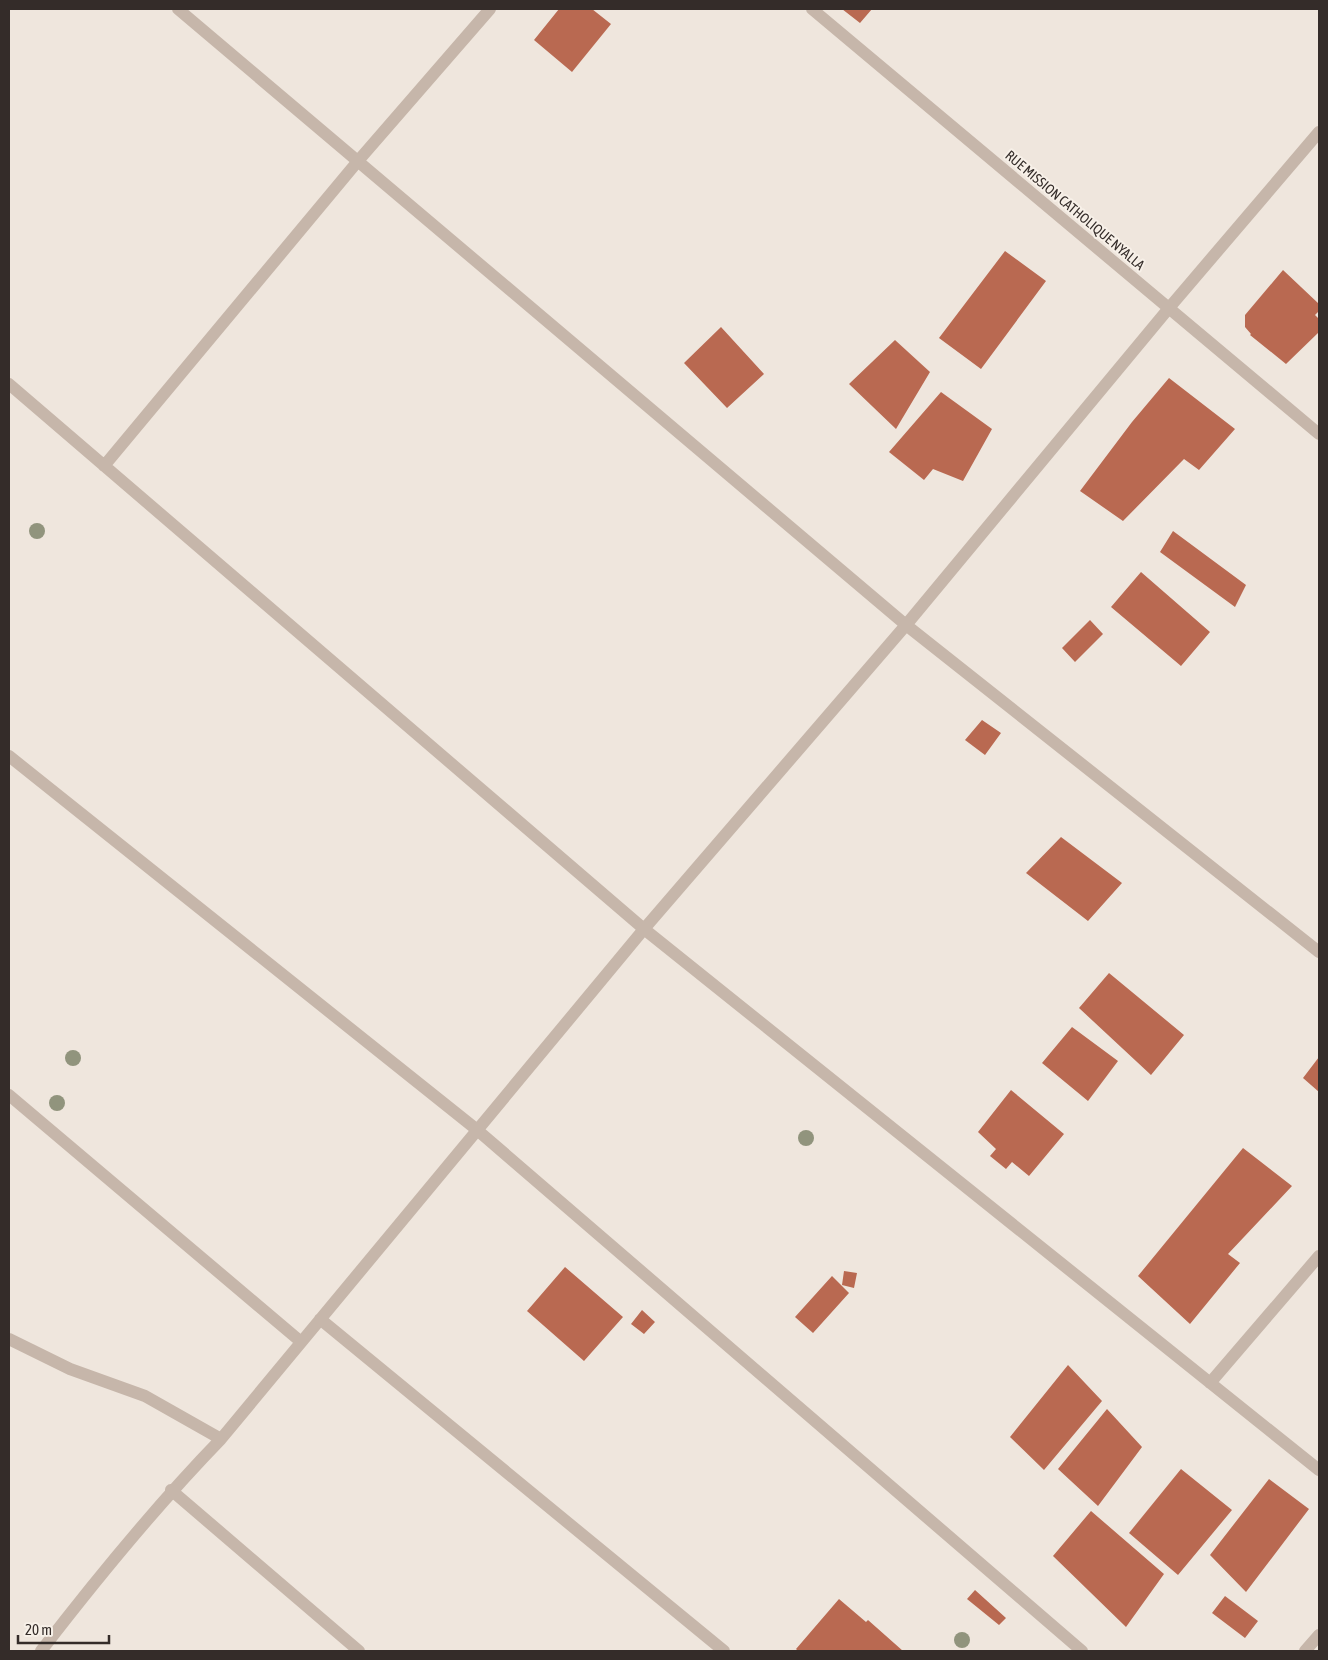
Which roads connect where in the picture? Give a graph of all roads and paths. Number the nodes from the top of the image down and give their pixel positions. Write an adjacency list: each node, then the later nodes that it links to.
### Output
1 (178, 9): 5 (street)
2 (490, 9): 5 (street)
3 (812, 9): 6 (street, RUE MISSION CATHOLIQUE NYALLA)
4 (1319, 132): 6 (street)
5 (358, 161): 9 (street); 10 (street)
6 (1169, 308): 8 (street, RUE MISSION CATHOLIQUE NYALLA); 10 (street)
7 (9, 384): 9 (street)
8 (1319, 434)
9 (104, 466): 12 (street)
10 (906, 625): 12 (street); 13 (street)
11 (9, 756): 15 (street)
12 (644, 929): 15 (street); 20 (street)
13 (1319, 952)
14 (9, 1095): 19 (street)
15 (476, 1129): 17 (street); 28 (street)
16 (1319, 1256): 20 (street)
17 (320, 1319): 19 (street); 27 (street)
18 (9, 1340): 21 (street)
19 (300, 1341): 21 (street)
20 (1210, 1382): 22 (street)
21 (221, 1439): 23 (street)
22 (1319, 1470)
23 (172, 1490): 25 (street); 26 (street)
24 (1319, 1635): 29 (street)
25 (41, 1651)
26 (358, 1651)
27 (724, 1651)
28 (1082, 1651)
29 (1305, 1651)

